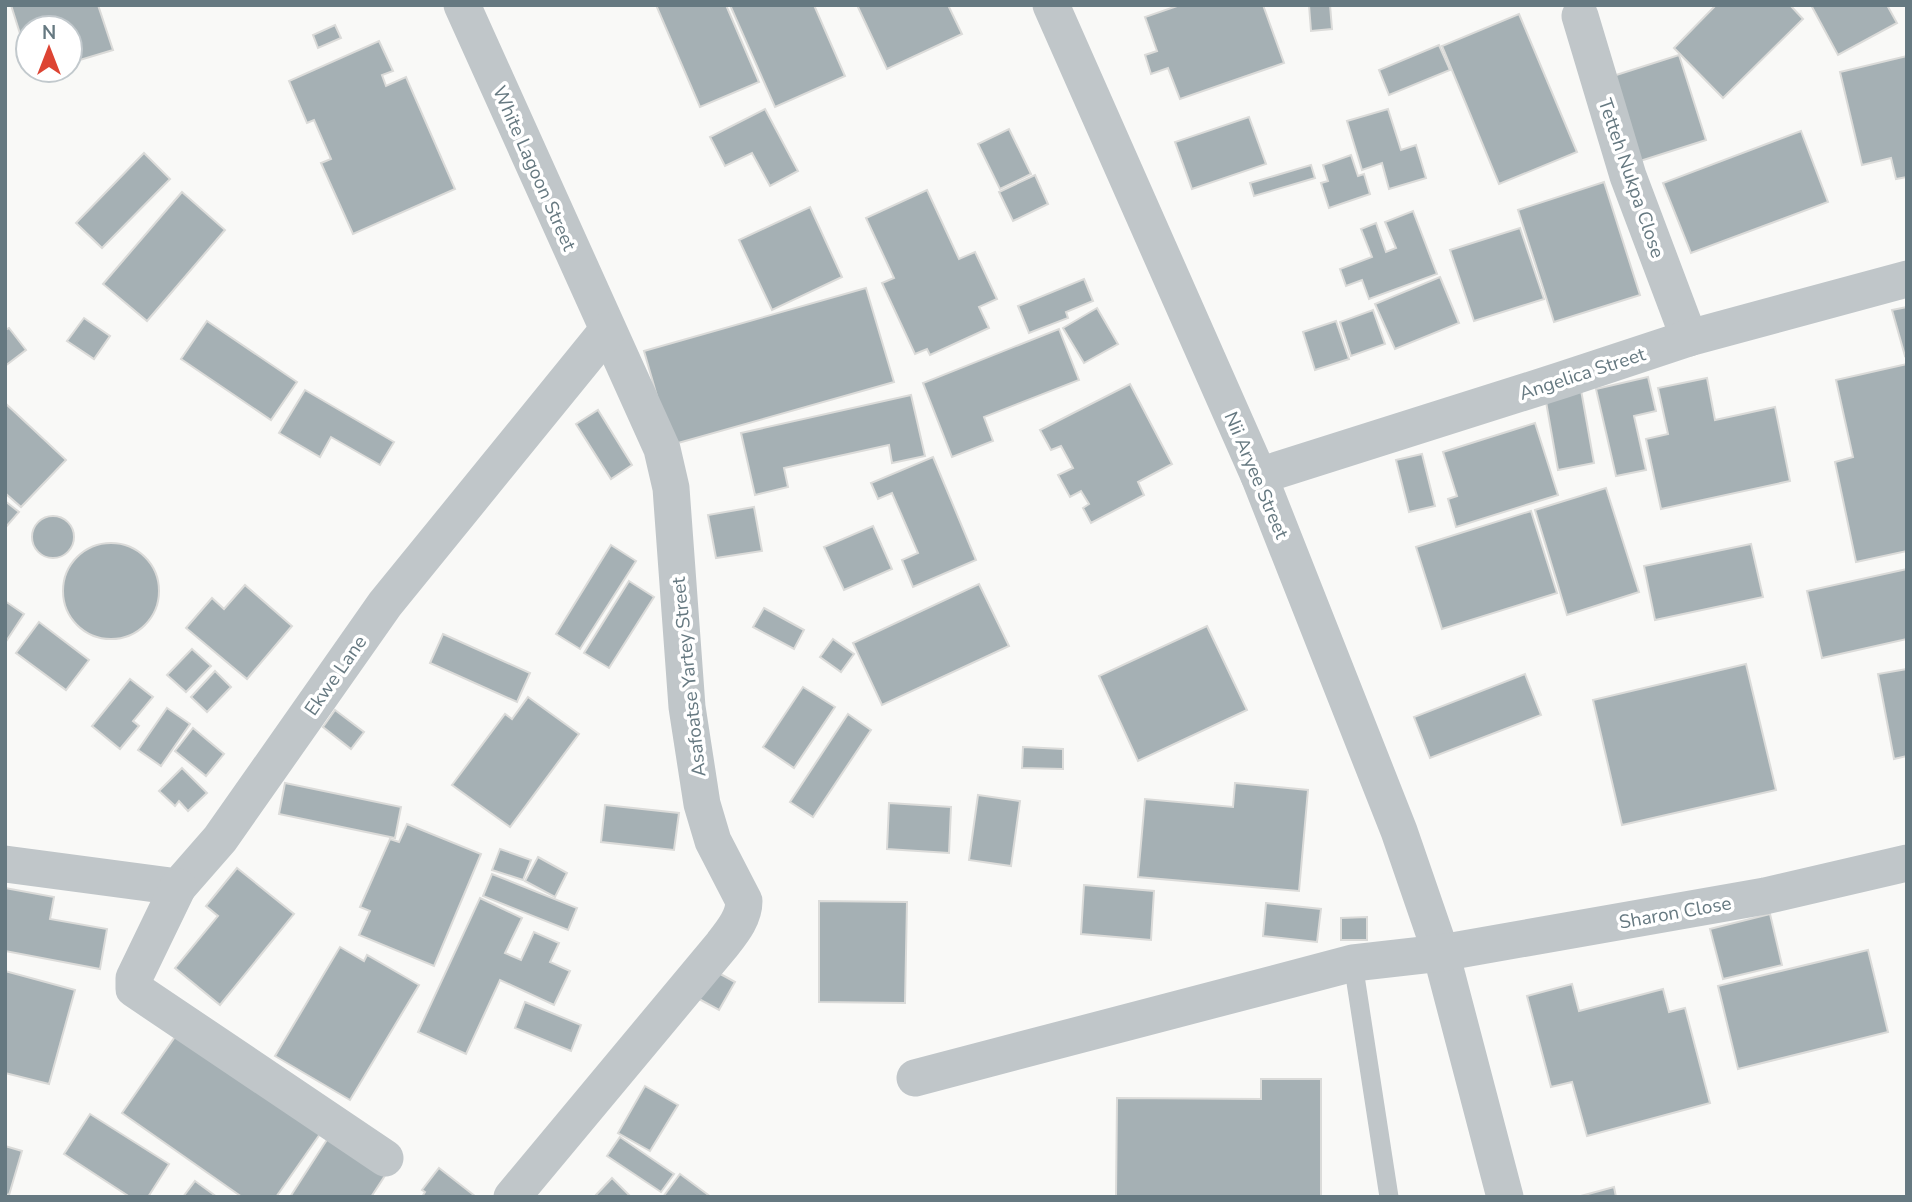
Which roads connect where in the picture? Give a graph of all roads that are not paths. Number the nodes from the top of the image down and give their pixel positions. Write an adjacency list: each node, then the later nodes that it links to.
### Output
1 (462, 5): 5 (street, White Lagoon Street)
2 (1051, 5): 7 (street, Nii Aryee Street)
3 (1580, 16): 6 (street, Tetteh Nukpa Close)
4 (1907, 279): 6 (street, Angelica Street)
5 (607, 331): 10 (street, Ekwe Lane); 15 (street, Asafoatse Yartey Street)
6 (1689, 338): 7 (street, Angelica Street)
7 (1259, 476): 11 (street, Nii Aryee Street)
8 (1907, 863): 11 (street, Sharon Close)
9 (5, 864): 10 (street)
10 (178, 887): 14 (street, Ekwe Lane)
11 (1441, 953): 12 (street, Sharon Close); 17 (street, Nii Aryee Street)
12 (1353, 963): 13 (street, Sharon Close); 16 (lane)
13 (915, 1078)
14 (385, 1158)
15 (512, 1197)
16 (1389, 1197)
17 (1505, 1197)

